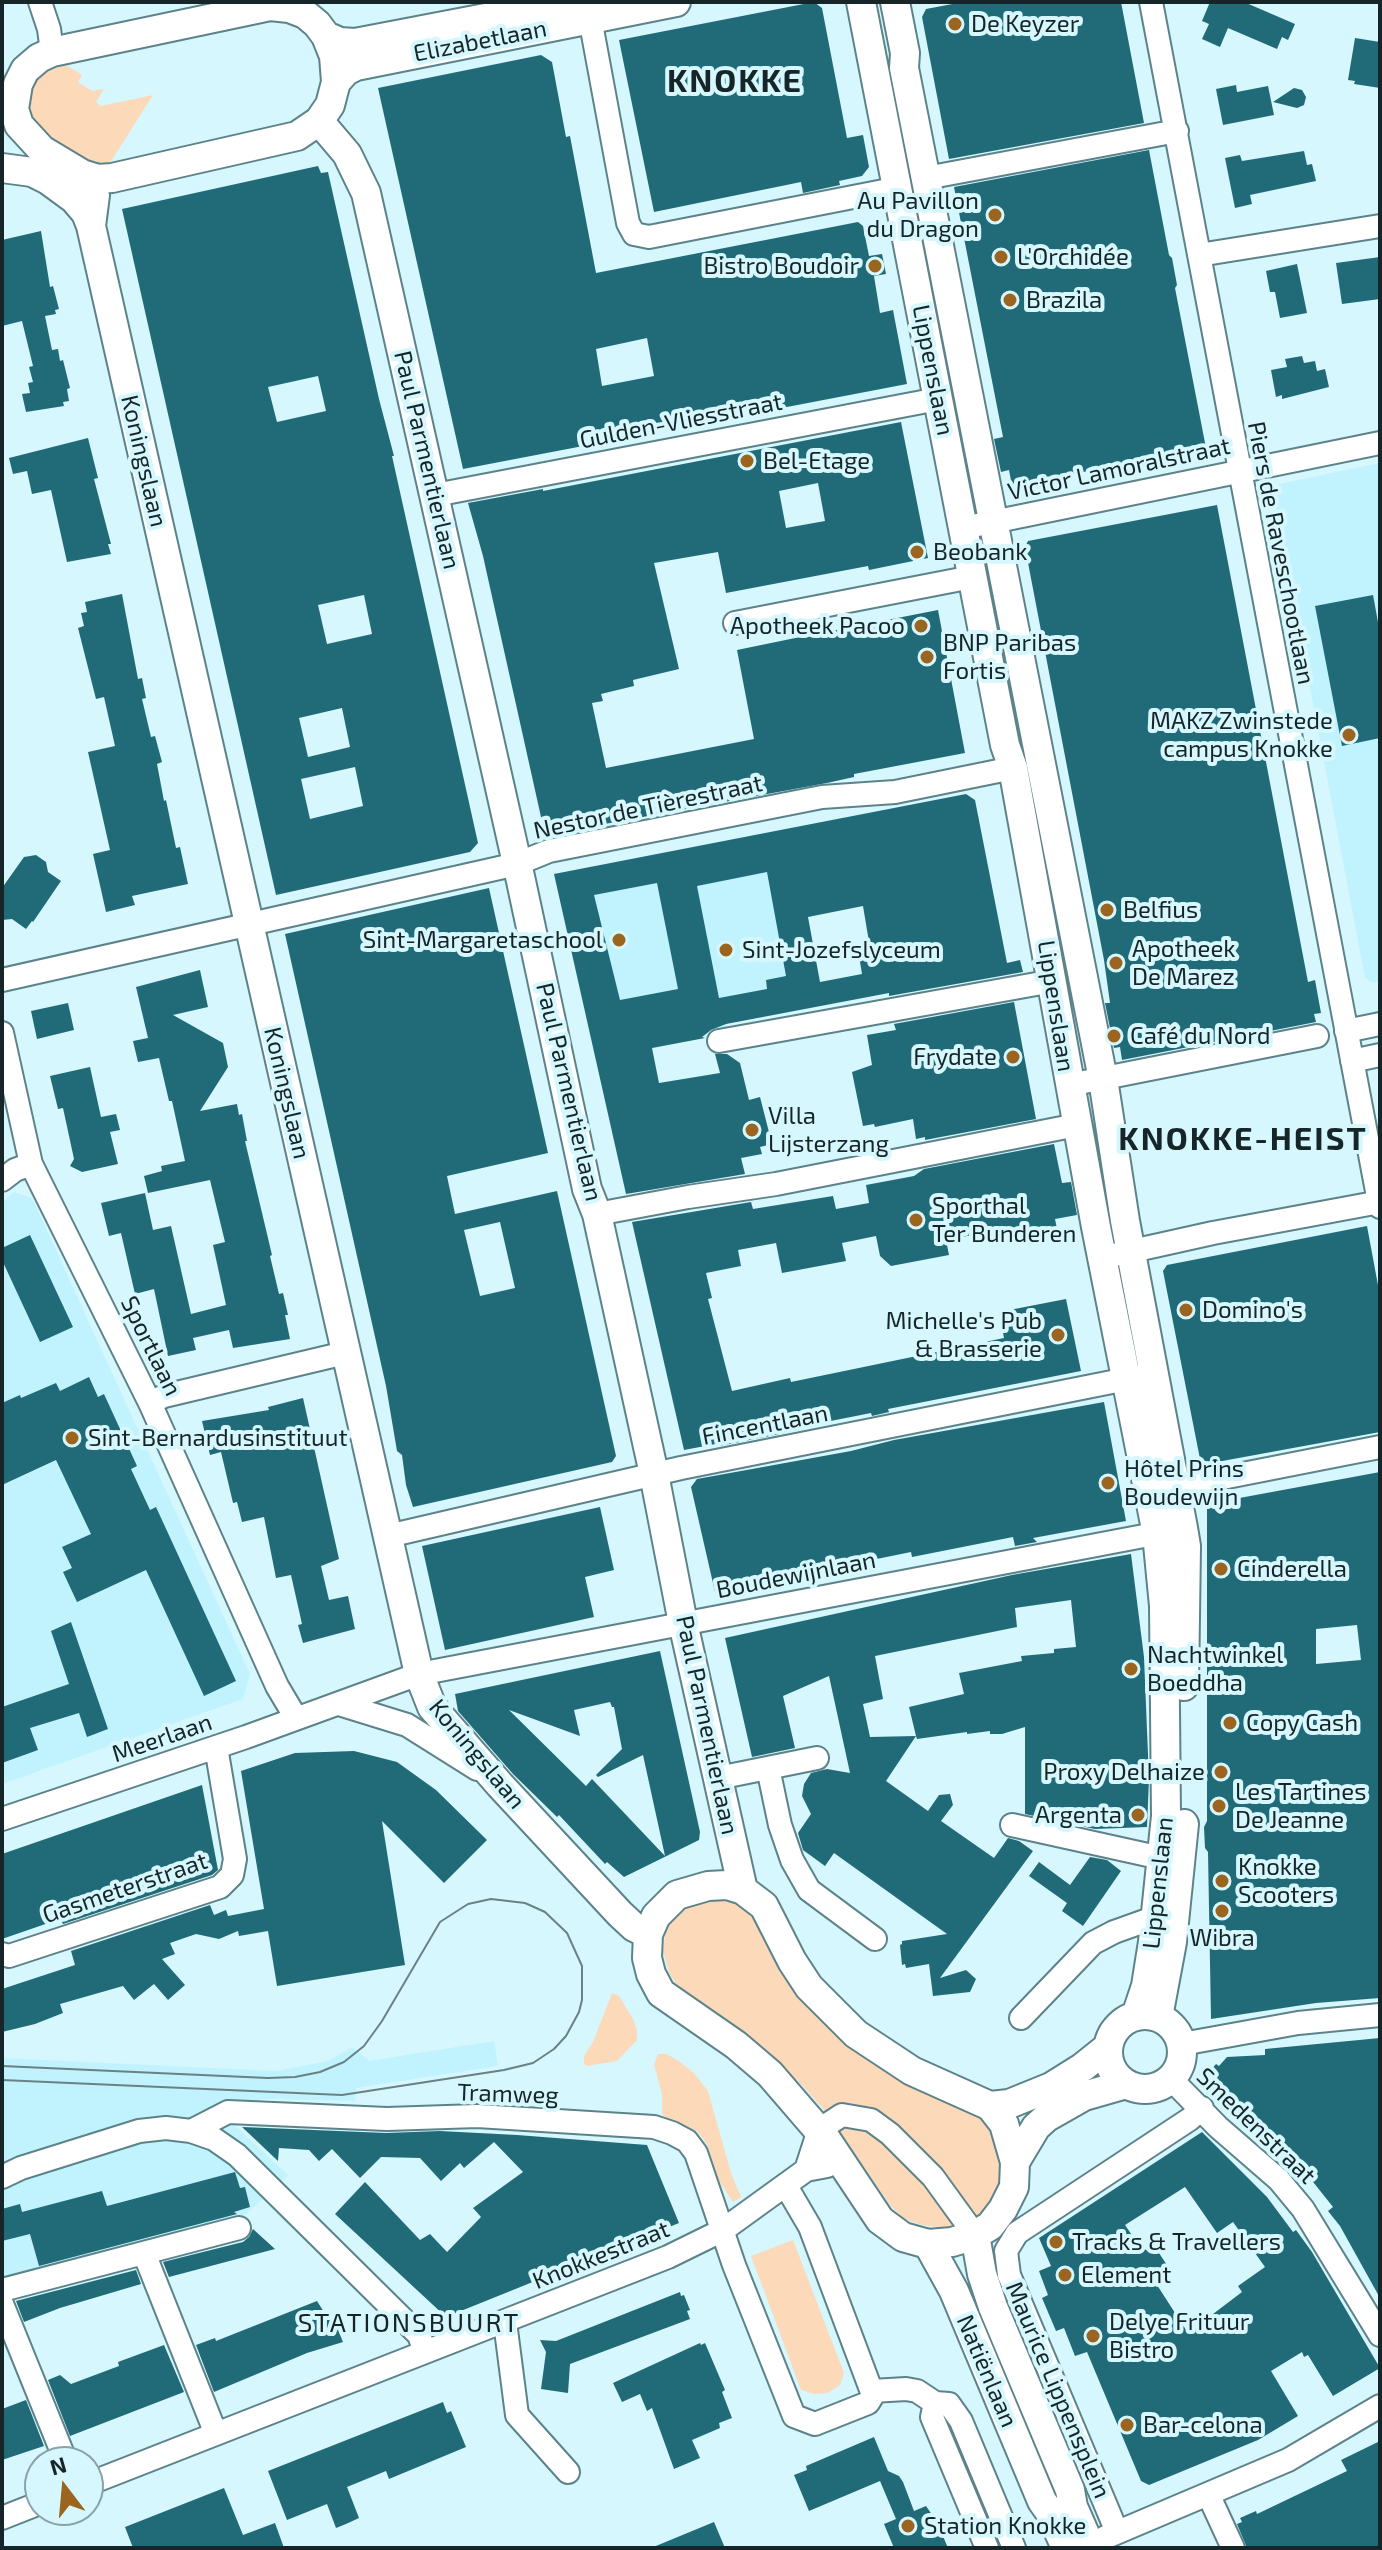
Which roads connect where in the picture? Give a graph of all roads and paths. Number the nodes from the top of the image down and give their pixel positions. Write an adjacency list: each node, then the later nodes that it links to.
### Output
1 (40, 2): 9 (street)
2 (676, 2): 6 (main road, Elizabetlaan)
3 (861, 2): 19 (main road, Lippenslaan)
4 (895, 2): 18 (main road, Lippenslaan)
5 (1151, 2): 13 (street, Piers de Raveschootlaan)
6 (582, 7): 8 (main road, Elizabetlaan); 10 (main road, Elizabetlaan); 19 (street)
7 (306, 8): 8 (main road); 9 (main road)
8 (326, 36): 10 (main road)
9 (52, 52): 11 (main road)
10 (336, 82): 12 (main road)
11 (9, 100): 14 (main road)
12 (319, 121): 17 (main road); 26 (main road, Paul Parmentierlaan)
13 (1177, 131): 18 (street); 22 (street, Piers de Raveschootlaan)
14 (42, 150): 15 (main road); 17 (main road)
15 (2, 155)
16 (2, 168): 20 (main road)
17 (82, 174): 20 (main road, Koningslaan)
18 (926, 178): 27 (main road, Lippenslaan)
19 (899, 188): 23 (main road, Lippenslaan)
20 (91, 226): 33 (main road, Koningslaan)
21 (1380, 226): 22 (street)
22 (1199, 255): 25 (street, Piers de Raveschootlaan)
23 (938, 399): 26 (street, Gulden-Vliesstraat); 28 (main road, Lippenslaan)
24 (1380, 443): 25 (street, Victor Lamoralstraat)
25 (1238, 470): 27 (street, Victor Lamoralstraat); 37 (street, Piers de Raveschootlaan)
26 (435, 495): 32 (main road, Paul Parmentierlaan)
27 (993, 523): 28 (street, Victor Lamoralstraat); 43 (main road, Lippenslaan)
28 (963, 528): 29 (main road, Lippenslaan)
29 (972, 577): 30 (street); 31 (main road, Lippenslaan)
30 (735, 623)
31 (1013, 768): 32 (street, Nestor de Tièrestraat); 35 (main road, Lippenslaan)
32 (517, 864): 33 (street, Nestor de Tièrestraat); 49 (main road, Paul Parmentierlaan)
33 (249, 923): 34 (street, Nestor de Tièrestraat); 52 (main road, Koningslaan)
34 (2, 980)
35 (1053, 981): 40 (street); 44 (main road, Lippenslaan)
36 (1380, 1024): 37 (street)
37 (1346, 1031): 42 (street, Piers de Raveschootlaan)
38 (2, 1033): 46 (street, Sportlaan)
39 (1317, 1036): 43 (street)
40 (719, 1041)
41 (1380, 1055): 42 (street)
42 (1352, 1061): 48 (street, Piers de Raveschootlaan)
43 (1103, 1079): 44 (street); 50 (main road, Lippenslaan)
44 (1069, 1085): 45 (main road, Lippenslaan)
45 (1077, 1125): 49 (street); 51 (main road, Lippenslaan)
46 (31, 1164): 47 (street); 55 (street, Sportlaan)
47 (2, 1180)
48 (1380, 1204): 50 (street)
49 (597, 1214): 57 (main road, Paul Parmentierlaan)
50 (1131, 1250): 51 (street); 53 (main road, Lippenslaan)
51 (1101, 1258): 54 (main road, Lippenslaan)
52 (345, 1353): 55 (street); 61 (main road, Koningslaan)
53 (1154, 1373): 54 (street, Fincentlaan); 58 (main road, Lippenslaan)
54 (1125, 1380): 57 (street, Fincentlaan); 59 (main road, Lippenslaan)
55 (150, 1403): 65 (street, Sportlaan)
56 (1380, 1447): 58 (street)
57 (654, 1474): 61 (street, Fincentlaan); 62 (main road, Paul Parmentierlaan)
58 (1176, 1487): 59 (street); 60 (main road, Lippenslaan)
59 (1148, 1492): 60 (main road, Lippenslaan)
60 (1170, 1531): 62 (street, Boudewijnlaan); 73 (main road, Lippenslaan)
61 (388, 1536): 63 (main road, Koningslaan)
62 (683, 1623): 63 (street, Boudewijnlaan); 69 (main road, Paul Parmentierlaan)
63 (419, 1674): 64 (street, Meerlaan); 70 (main road, Koningslaan)
64 (339, 1704): 65 (street, Meerlaan); 70 (street)
65 (296, 1718): 66 (street, Meerlaan)
66 (216, 1747): 71 (street, Meerlaan); 78 (street, Gasmeterstraat)
67 (817, 1758): 68 (street)
68 (768, 1768): 69 (street); 77 (street)
69 (718, 1778): 74 (main road, Paul Parmentierlaan)
70 (500, 1785): 76 (main road, Koningslaan)
71 (2, 1819)
72 (1012, 1825): 73 (street)
73 (1170, 1860): 75 (main road, Lippenslaan)
74 (743, 1890): 76 (main road); 86 (main road)
75 (1166, 1915): 80 (main road, Lippenslaan); 81 (street)
76 (648, 1934): 88 (main road)
77 (875, 1939)
78 (2, 1954)
79 (1380, 2015): 82 (street)
80 (1147, 2016): 82 (main road); 83 (main road)
81 (1021, 2018)
82 (1182, 2044): 84 (main road)
83 (1108, 2047): 85 (main road); 86 (main road)
84 (1171, 2079): 85 (main road); 87 (street, Smedenstraat)
85 (1126, 2084): 91 (main road)
86 (990, 2106): 91 (main road)
87 (1202, 2108): 103 (street, Smedenstraat); 116 (street, Maurice Lippensplein)
88 (819, 2130): 90 (main road); 92 (street); 97 (street)
89 (191, 2131): 93 (street); 96 (street, Tramweg); 104 (street)
90 (839, 2159): 92 (street, Knokkestraat); 98 (main road)
91 (1015, 2162): 97 (main road)
92 (806, 2170): 94 (street, Knokkestraat)
93 (2, 2177)
94 (786, 2186): 96 (street, Knokkestraat); 105 (street)
95 (239, 2228): 99 (street)
96 (723, 2230): 102 (street, Knokkestraat); 105 (street)
97 (975, 2235): 98 (main road); 116 (main road, Natiënlaan)
98 (928, 2244): 113 (main road, Natiënlaan)
99 (144, 2253): 100 (street); 108 (street)
100 (2, 2290)
101 (2, 2304): 109 (street)
102 (505, 2322): 104 (street, Knokkestraat); 110 (street)
103 (1380, 2335)
104 (425, 2352): 108 (street, Knokkestraat)
105 (872, 2391): 106 (street)
106 (935, 2403): 117 (street); 118 (street)
107 (1380, 2406): 112 (street)
108 (216, 2434): 111 (street, Knokkestraat)
109 (60, 2446)
110 (568, 2472)
111 (104, 2478)
112 (1209, 2496): 116 (street); 121 (street)
113 (1042, 2501): 119 (main road, Natiënlaan); 120 (main road, Natiënlaan)
114 (24, 2509): 115 (street)
115 (2, 2518)
116 (1105, 2542)
117 (987, 2548)
118 (1014, 2548)
119 (1050, 2548)
120 (1066, 2548)
121 (1233, 2548)

